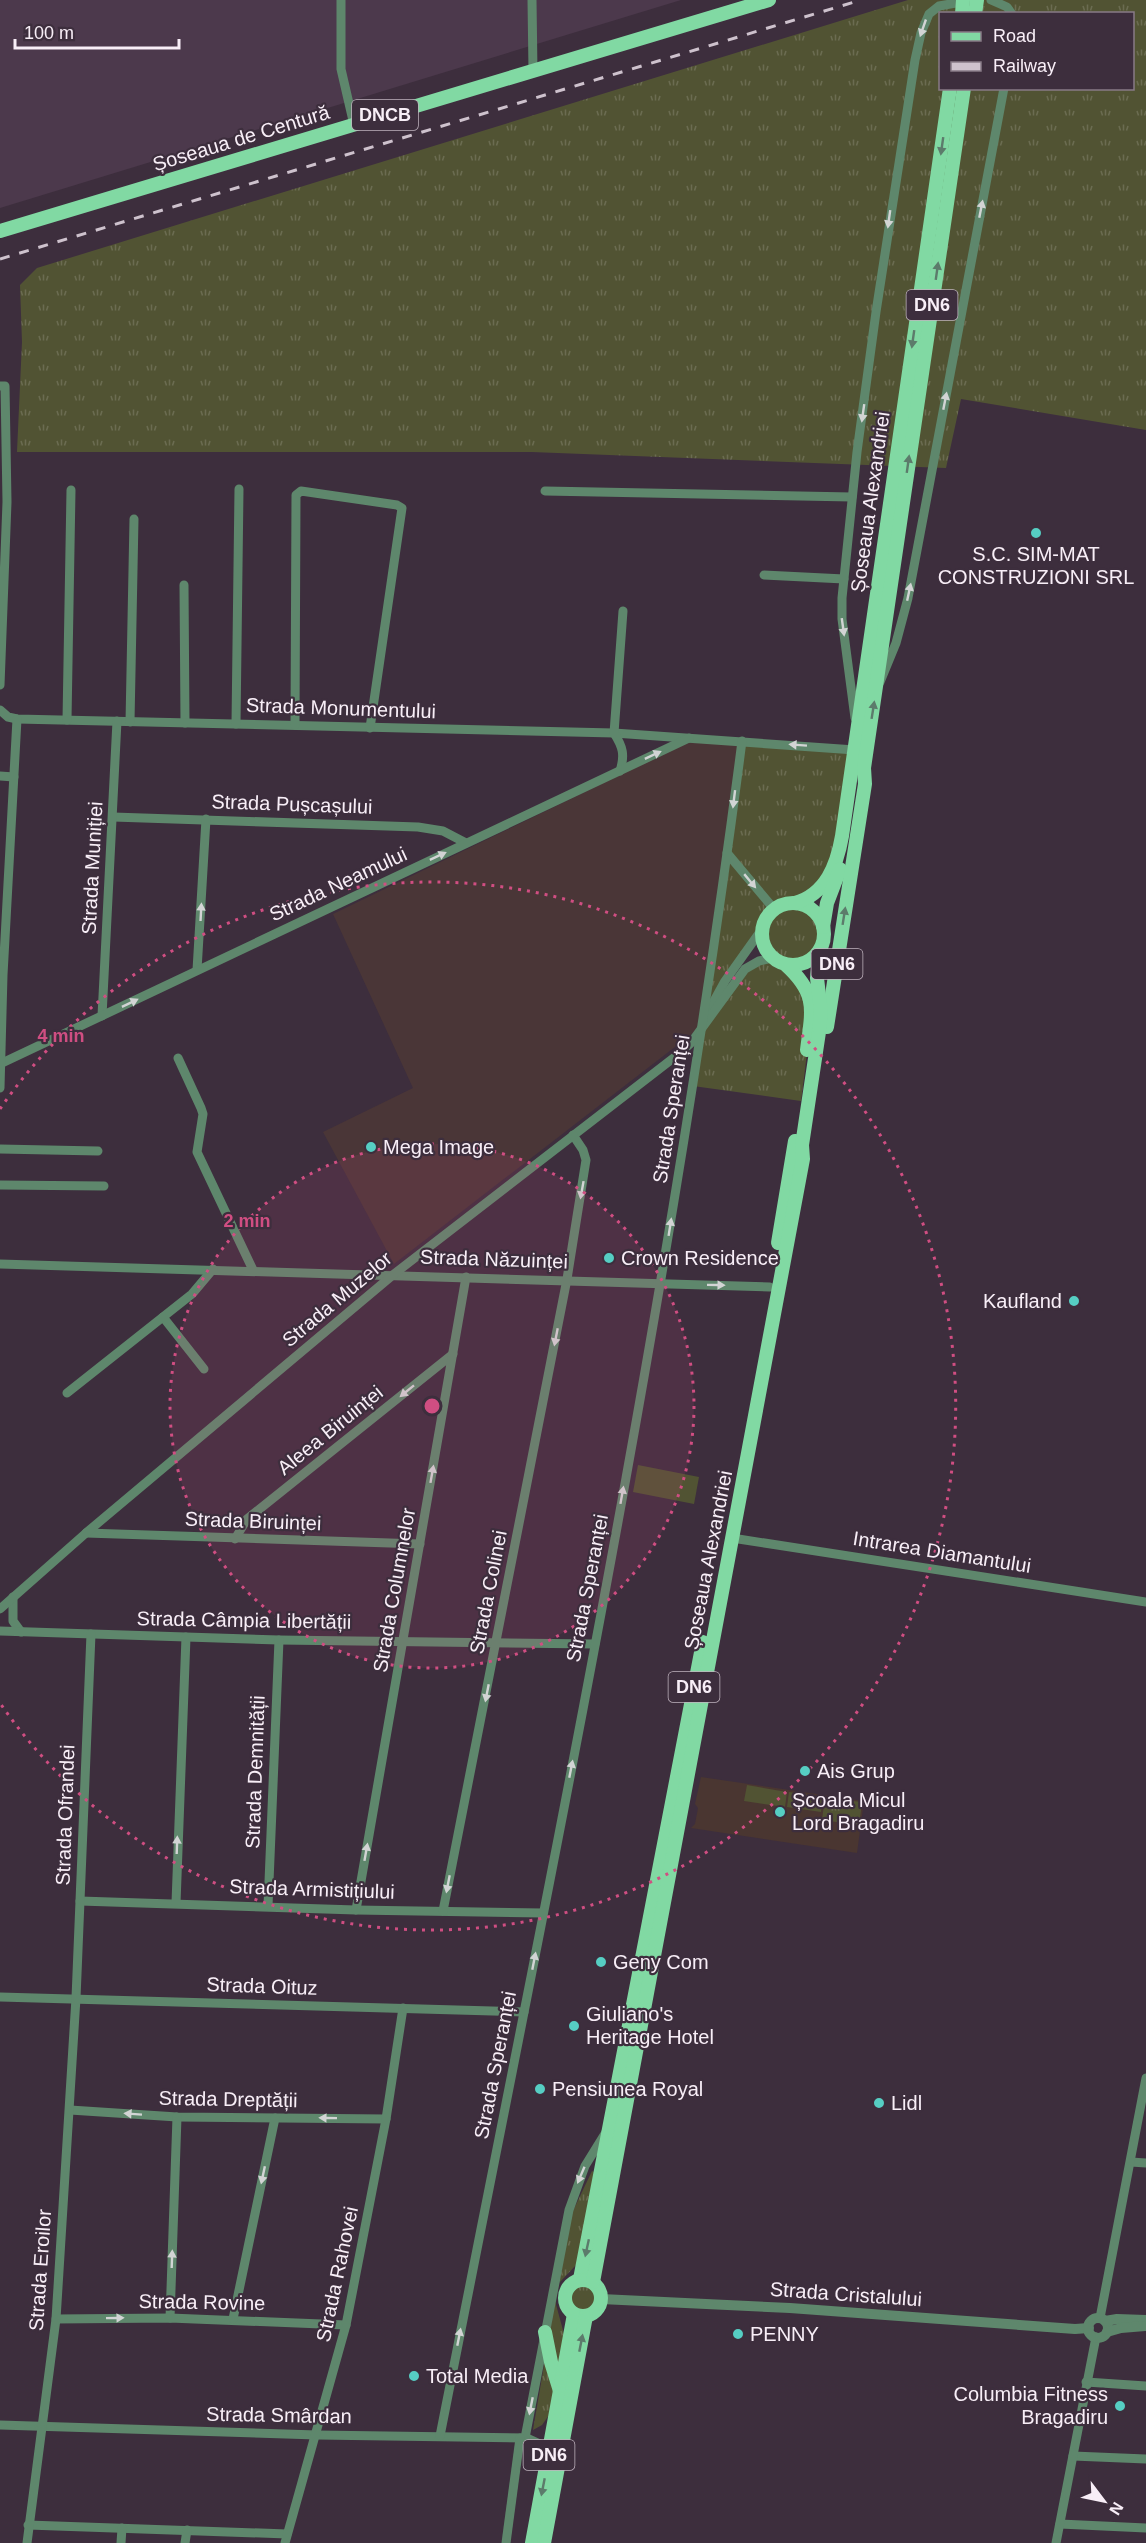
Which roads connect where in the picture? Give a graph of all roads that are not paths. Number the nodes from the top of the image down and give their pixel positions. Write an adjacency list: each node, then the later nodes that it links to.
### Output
1 (341, 0): 11 (street)
2 (532, 0): 7 (street)
3 (769, 0): 7 (main road, Șoseaua de Centură / DNCB)
4 (977, 0): 18 (street, one-way to 18)
5 (998, 1): 6 (street)
6 (1011, 12)
7 (533, 71): 11 (main road, Șoseaua de Centură / DNCB)
8 (950, 90): 41 (main road, Șoseaua Alexandriei / DN6, one-way to 41)
9 (964, 90): 28 (main road, Șoseaua Alexandriei / DN6, one-way to 9)
10 (1004, 90): 28 (street, one-way to 10)
11 (354, 125): 12 (main road, Șoseaua de Centură / DNCB)
12 (0, 231)
13 (0, 386): 14 (street)
14 (3, 473): 20 (street)
15 (239, 489): 35 (street)
16 (71, 490): 31 (street)
17 (545, 491): 18 (street)
18 (852, 497): 22 (street)
19 (134, 519): 33 (street)
20 (3, 541): 23 (street)
21 (764, 575): 22 (street)
22 (844, 579): 41 (street, one-way to 41)
23 (2, 581): 26 (street)
24 (184, 585): 34 (street)
25 (623, 610): 38 (street)
26 (0, 666): 27 (street)
27 (0, 685)
28 (877, 687): 42 (main road, DN6, one-way to 28)
29 (1, 712): 30 (street, Strada Monumentului)
30 (17, 719): 31 (street, Strada Monumentului); 45 (street)
31 (67, 720): 32 (street, Strada Monumentului)
32 (117, 721): 33 (street, Strada Monumentului); 46 (street, Strada Muniției)
33 (130, 722): 34 (street, Strada Monumentului)
34 (184, 723): 35 (street, Strada Monumentului)
35 (236, 724): 36 (street, Strada Monumentului)
36 (295, 725): 37 (street, Strada Monumentului); 37 (street)
37 (370, 728): 38 (street, Strada Monumentului)
38 (614, 733): 39 (street, Strada Monumentului); 43 (street)
39 (692, 737): 40 (street, Strada Monumentului); 43 (street, Strada Neamului, one-way to 39)
40 (741, 741): 41 (street, Strada Monumentului, one-way to 40); 49 (street, Strada Speranței, one-way to 49)
41 (856, 744): 50 (main road, Șoseaua Alexandriei / DN6)
42 (864, 768): 52 (main road, DN6); 67 (main road, DN6, one-way to 42)
43 (620, 771): 48 (street, Strada Neamului)
44 (0, 776): 45 (street)
45 (15, 777): 58 (street)
46 (113, 817): 47 (street, Strada Pușcașului); 59 (street, Strada Muniției)
47 (206, 819): 48 (street, Strada Pușcașului); 57 (street, one-way to 47)
48 (466, 843): 57 (street, Strada Neamului, one-way to 48)
49 (727, 853): 51 (street, one-way to 51); 60 (street, Strada Speranței)
50 (795, 903): 51 (main road, DN6); 52 (main road, DN6)
51 (774, 909): 53 (main road)
52 (824, 927): 54 (main road, DN6)
53 (762, 929): 55 (main road); 60 (street)
54 (819, 950): 56 (main road, DN6); 67 (main road, Șoseaua Alexandriei / DN6)
55 (772, 958): 56 (main road, DN6); 60 (street)
56 (786, 965): 77 (main road, Șoseaua Alexandriei / DN6)
57 (197, 970): 59 (street, Strada Neamului, one-way to 57)
58 (1, 975): 62 (street)
59 (102, 1016): 62 (street, Strada Neamului)
60 (702, 1026): 64 (street, Strada Muzelor); 76 (street, Strada Speranței, one-way to 60)
61 (178, 1058): 72 (street)
62 (0, 1064): 63 (street)
63 (0, 1088)
64 (573, 1136): 73 (street, Strada Muzelor); 75 (street, Strada Colinei, one-way to 75)
65 (0, 1149): 66 (street)
66 (98, 1151)
67 (803, 1159): 83 (main road, Șoseaua Alexandriei / DN6)
68 (0, 1185): 69 (street)
69 (104, 1186)
70 (0, 1264): 71 (street, Strada Năzuinței)
71 (213, 1269): 72 (street, Strada Năzuinței); 78 (street)
72 (254, 1270): 73 (street, Strada Năzuinței)
73 (394, 1274): 74 (street, Strada Năzuinței); 82 (street, Strada Muzelor)
74 (466, 1277): 75 (street, Strada Năzuinței); 79 (street, Strada Columnelor)
75 (567, 1279): 76 (street, Strada Năzuinței); 95 (street, Strada Colinei, one-way to 95)
76 (661, 1285): 77 (street, Strada Năzuinței, one-way to 77); 96 (street, Strada Speranței, one-way to 76)
77 (770, 1287): 112 (main road, Șoseaua Alexandriei / DN6)
78 (163, 1317): 80 (street); 81 (street)
79 (453, 1354): 84 (street, Aleea Biruinței, one-way to 84); 85 (street, Strada Columnelor, one-way to 79)
80 (204, 1369)
81 (67, 1393)
82 (86, 1533): 84 (street, Strada Biruinței); 86 (street, Strada Muzelor)
83 (732, 1538): 87 (street, Intrarea Diamantului); 115 (main road, Șoseaua Alexandriei / DN6)
84 (234, 1539): 85 (street, Strada Biruinței)
85 (420, 1544): 94 (street, Strada Columnelor)
86 (13, 1597): 88 (street, Strada Muzelor); 90 (street)
87 (1146, 1602)
88 (0, 1609)
89 (0, 1631): 90 (street, Strada Câmpia Libertății)
90 (21, 1632): 91 (street, Strada Câmpia Libertății)
91 (91, 1634): 92 (street, Strada Câmpia Libertății); 97 (street, Strada Ofrandei)
92 (186, 1637): 93 (street, Strada Câmpia Libertății); 98 (street, one-way to 92)
93 (279, 1640): 94 (street, Strada Câmpia Libertății); 99 (street, Strada Demnității)
94 (403, 1641): 95 (street, Strada Câmpia Libertății); 100 (street, Strada Columnelor, one-way to 94)
95 (497, 1642): 96 (street, Strada Câmpia Libertății); 101 (street, Strada Colinei, one-way to 101)
96 (595, 1644): 102 (street, Strada Speranței, one-way to 96)
97 (80, 1901): 98 (street, Strada Armistițiului); 104 (street, Strada Ofrandei)
98 (176, 1903): 99 (street, Strada Armistițiului)
99 (268, 1906): 100 (street, Strada Armistițiului)
100 (356, 1910): 101 (street, Strada Armistițiului)
101 (442, 1911): 102 (street, Strada Armistițiului)
102 (543, 1913): 106 (street, Strada Speranței, one-way to 102)
103 (0, 1997): 104 (street, Strada Oituz)
104 (76, 1998): 105 (street, Strada Oituz); 108 (street, Strada Eroilor)
105 (403, 2008): 106 (street, Strada Oituz); 111 (street, Strada Rahovei)
106 (524, 2012): 134 (street, Strada Speranței, one-way to 106)
107 (1146, 2078): 113 (street)
108 (70, 2110): 109 (street, Strada Dreptății, one-way to 108); 119 (street, Strada Eroilor)
109 (177, 2117): 110 (street, Strada Dreptății); 118 (street, one-way to 109)
110 (275, 2118): 111 (street, Strada Dreptății, one-way to 110); 120 (street, one-way to 120)
111 (386, 2119): 123 (street, Strada Rahovei)
112 (612, 2126): 115 (main road, Șoseaua Alexandriei / DN6, one-way to 115); 126 (street, one-way to 126)
113 (1131, 2162): 114 (street); 122 (street)
114 (1146, 2163)
115 (587, 2281): 116 (main road); 117 (main road, DN6)
116 (601, 2299): 117 (main road); 125 (street, Strada Cristalului)
117 (580, 2315): 130 (main road, DN6); 150 (main road, DN6, one-way to 117)
118 (170, 2318): 119 (street, Strada Rovine, one-way to 118); 120 (street, Strada Rovine)
119 (56, 2319): 132 (street, Strada Eroilor)
120 (233, 2319): 123 (street, Strada Rovine)
121 (1146, 2320): 122 (street)
122 (1104, 2324): 124 (street); 125 (street); 127 (street)
123 (346, 2325): 133 (street, Strada Rahovei)
124 (1146, 2326)
125 (1089, 2328): 127 (street)
126 (545, 2332): 130 (main road); 135 (street, one-way to 135)
127 (1096, 2337): 128 (street)
128 (1086, 2382): 129 (street); 136 (street)
129 (1146, 2386)
130 (560, 2391): 137 (main road, DN6)
131 (0, 2425): 132 (street, Strada Smârdan)
132 (42, 2427): 133 (street, Strada Smârdan); 140 (street, Strada Eroilor)
133 (317, 2435): 134 (street, Strada Smârdan); 144 (street, Strada Rahovei)
134 (440, 2436): 135 (street, Strada Smârdan)
135 (524, 2438): 137 (street); 148 (street)
136 (1073, 2456): 138 (street); 139 (street)
137 (548, 2458): 149 (main road, DN6, one-way to 149)
138 (1146, 2459)
139 (1060, 2524): 142 (street); 151 (street)
140 (28, 2525): 141 (street); 145 (street, Strada Eroilor)
141 (122, 2528): 143 (street); 146 (street)
142 (1146, 2528)
143 (187, 2530): 144 (street); 147 (street)
144 (286, 2538)
145 (27, 2543)
146 (121, 2543)
147 (185, 2543)
148 (506, 2543)
149 (531, 2543)
150 (544, 2543)
151 (1056, 2543)

